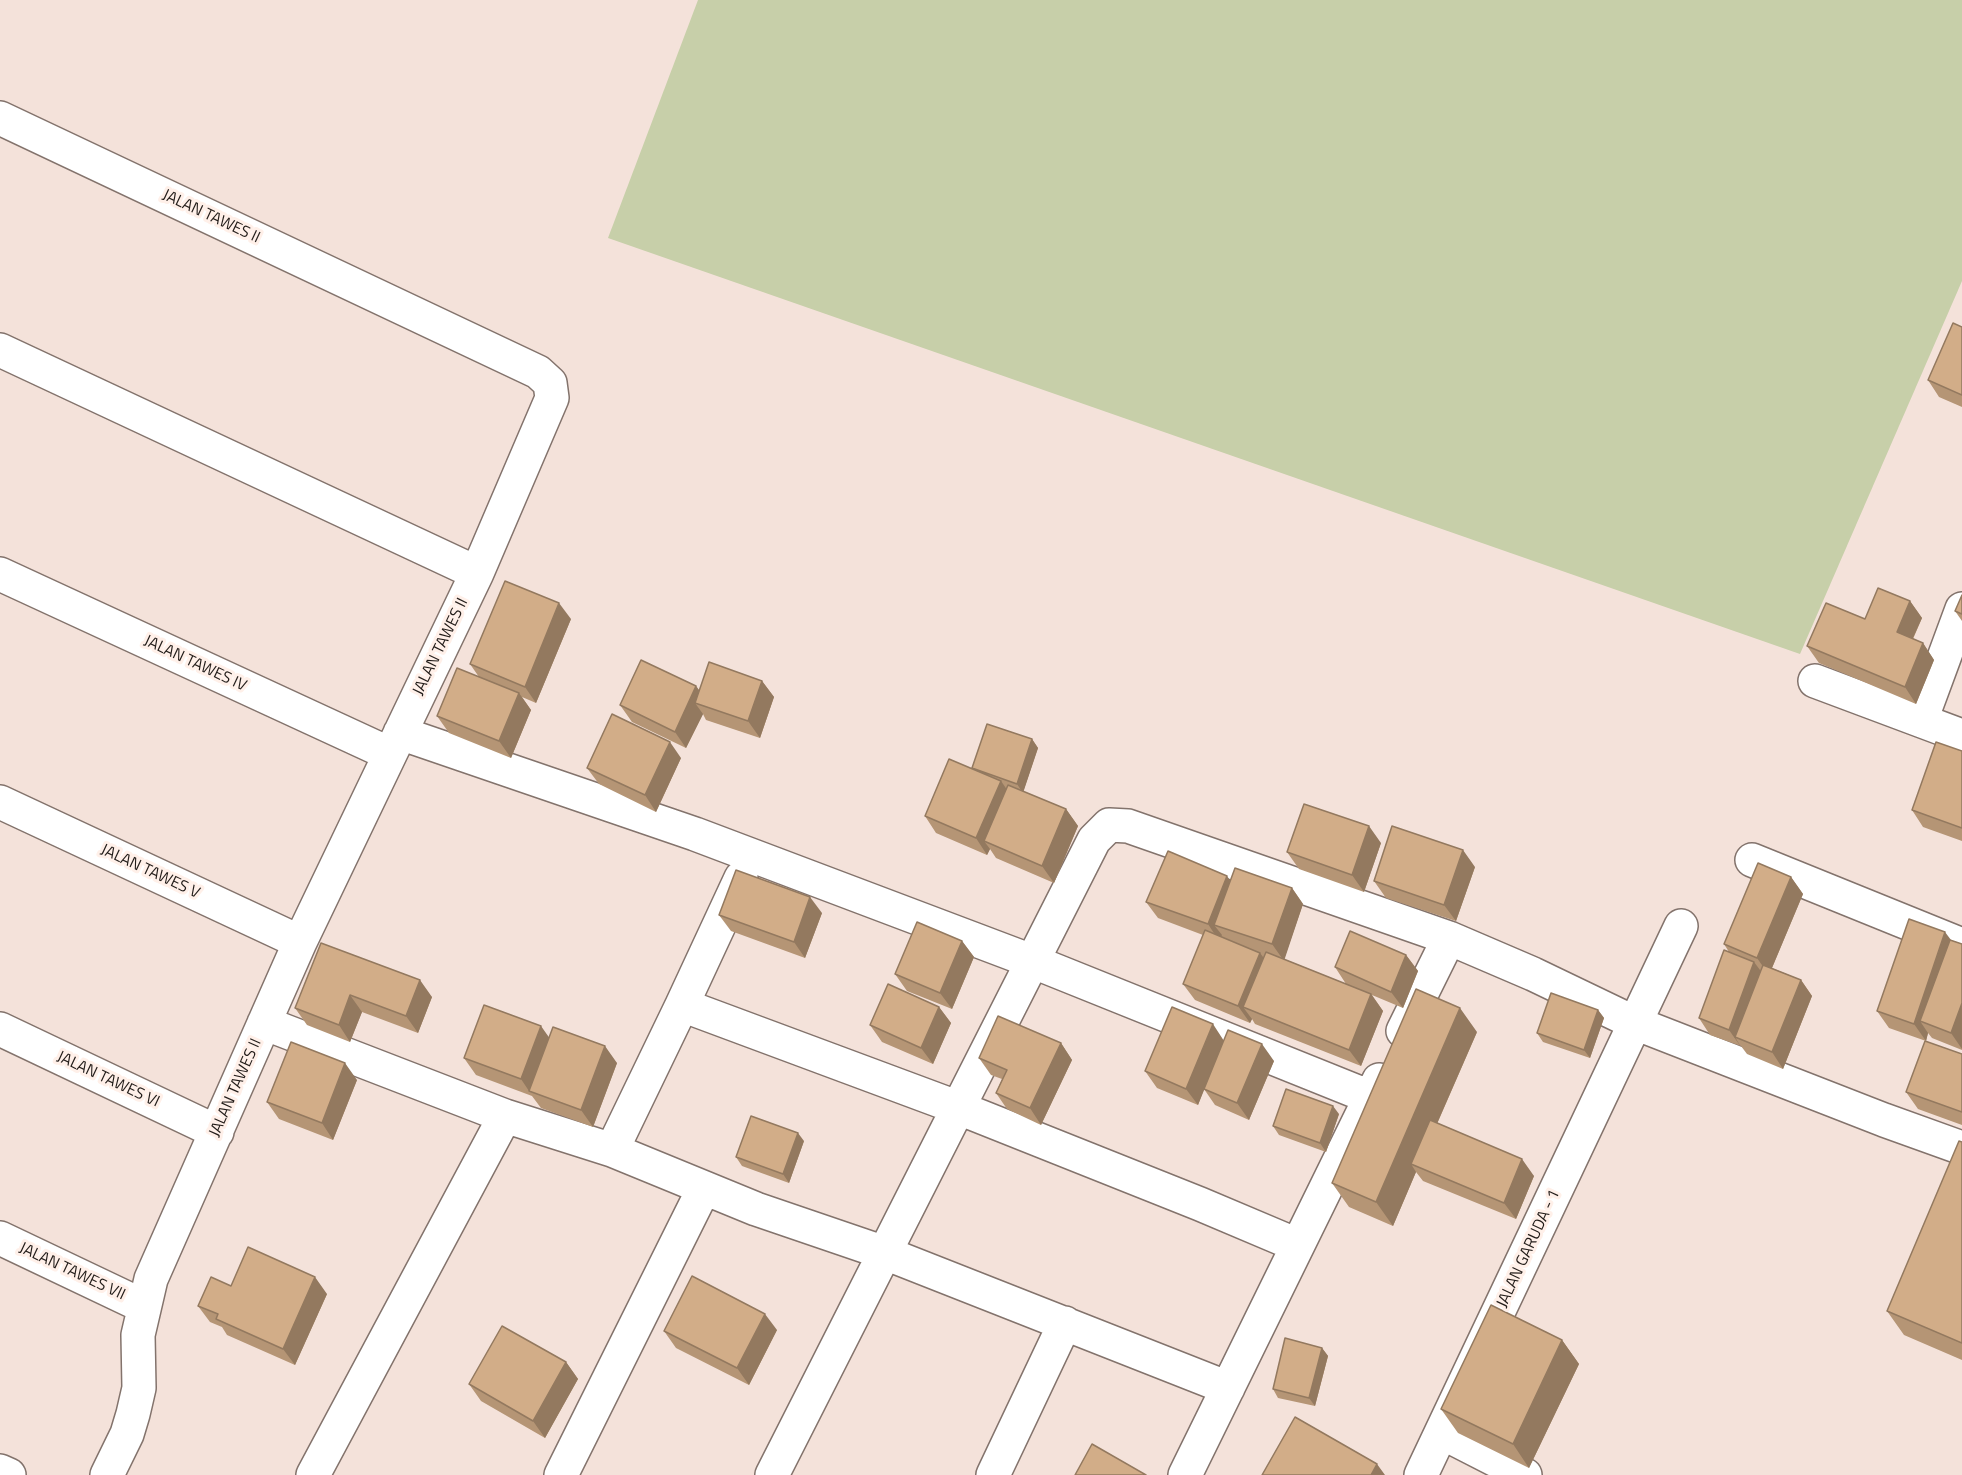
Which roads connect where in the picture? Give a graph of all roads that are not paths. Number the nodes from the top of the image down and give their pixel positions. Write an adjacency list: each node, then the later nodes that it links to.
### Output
1 (0, 118): 3 (street, JALAN TAWES II)
2 (0, 350): 3 (street)
3 (477, 573): 9 (street, JALAN TAWES II)
4 (0, 574): 9 (street, JALAN TAWES IV)
5 (1962, 609): 7 (street)
6 (1815, 681): 7 (street)
7 (1921, 720): 8 (street)
8 (1962, 736)
9 (395, 744): 11 (street, JALAN TAWES IV); 15 (street, JALAN TAWES II)
10 (0, 802): 15 (street, JALAN TAWES V)
11 (751, 855): 17 (street, JALAN TAWES IV); 18 (street)
12 (1752, 860): 16 (street)
13 (1681, 926): 20 (street, JALAN GARUDA - 1)
14 (1449, 938): 17 (street); 20 (street); 22 (street)
15 (300, 942): 19 (street, JALAN TAWES II)
16 (1962, 945)
17 (1034, 962): 22 (street, JALAN TAWES IV); 23 (street)
18 (682, 1005): 23 (street); 27 (street)
19 (264, 1023): 24 (street); 25 (street, JALAN TAWES II)
20 (1635, 1023): 26 (street); 35 (street, JALAN GARUDA - 1)
21 (0, 1029): 25 (street, JALAN TAWES VI)
22 (1370, 1097): 30 (street)
23 (959, 1108): 30 (street); 31 (street)
24 (505, 1116): 27 (street); 39 (street)
25 (217, 1132): 32 (street, JALAN TAWES II)
26 (1962, 1148)
27 (612, 1150): 28 (street)
28 (704, 1188): 31 (street); 40 (street)
29 (0, 1238): 32 (street, JALAN TAWES VII)
30 (1297, 1245): 34 (street)
31 (885, 1253): 33 (street); 41 (street)
32 (143, 1306): 38 (street, JALAN TAWES II)
33 (1065, 1323): 34 (street); 42 (street)
34 (1228, 1388): 43 (street)
35 (1443, 1433): 44 (street, JALAN GARUDA - 1); 45 (street)
36 (0, 1471): 37 (street)
37 (9, 1475)
38 (107, 1475)
39 (313, 1475)
40 (561, 1475)
41 (772, 1475)
42 (993, 1475)
43 (1185, 1475)
44 (1421, 1475)
45 (1526, 1475)

